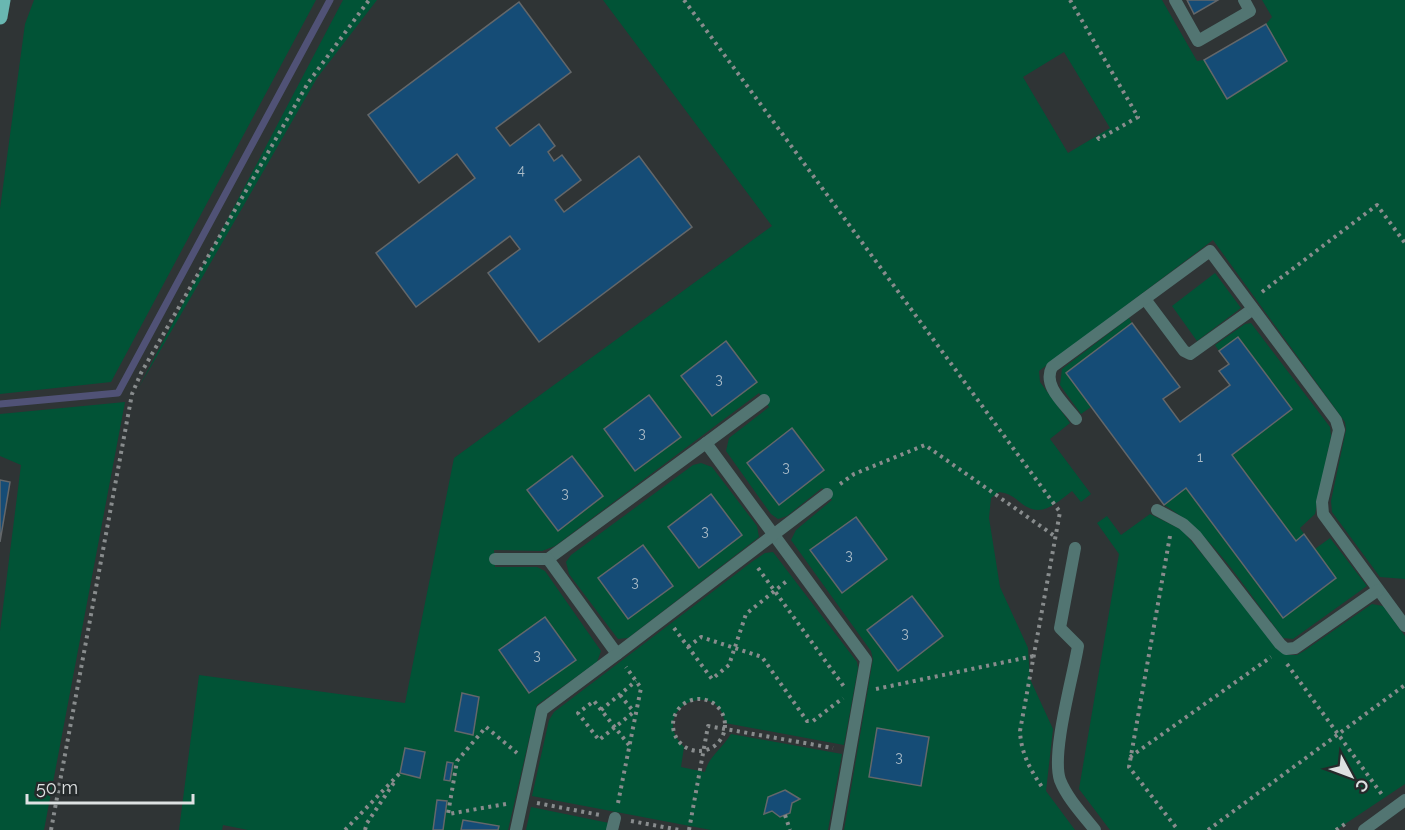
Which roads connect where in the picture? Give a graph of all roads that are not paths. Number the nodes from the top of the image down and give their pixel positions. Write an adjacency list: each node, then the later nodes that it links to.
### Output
1 (3, 0): 4 (main road)
2 (1175, 0): 3 (street)
3 (1244, 0)
4 (0, 17)
5 (1145, 299): 6 (street); 6 (street); 8 (street)
6 (1250, 306): 16 (street)
7 (764, 400): 9 (street)
8 (1076, 419)
9 (706, 443): 12 (street); 15 (street)
10 (827, 494): 12 (street)
11 (1157, 510): 16 (street)
12 (774, 535): 18 (street); 21 (street)
13 (1076, 548): 22 (street)
14 (495, 559): 15 (street)
15 (548, 559): 18 (street)
16 (1378, 590): 17 (street)
17 (1405, 626)
18 (617, 654): 20 (street)
19 (1405, 800): 23 (street)
20 (516, 830)
21 (836, 830)
22 (1095, 830)
23 (1364, 830)

